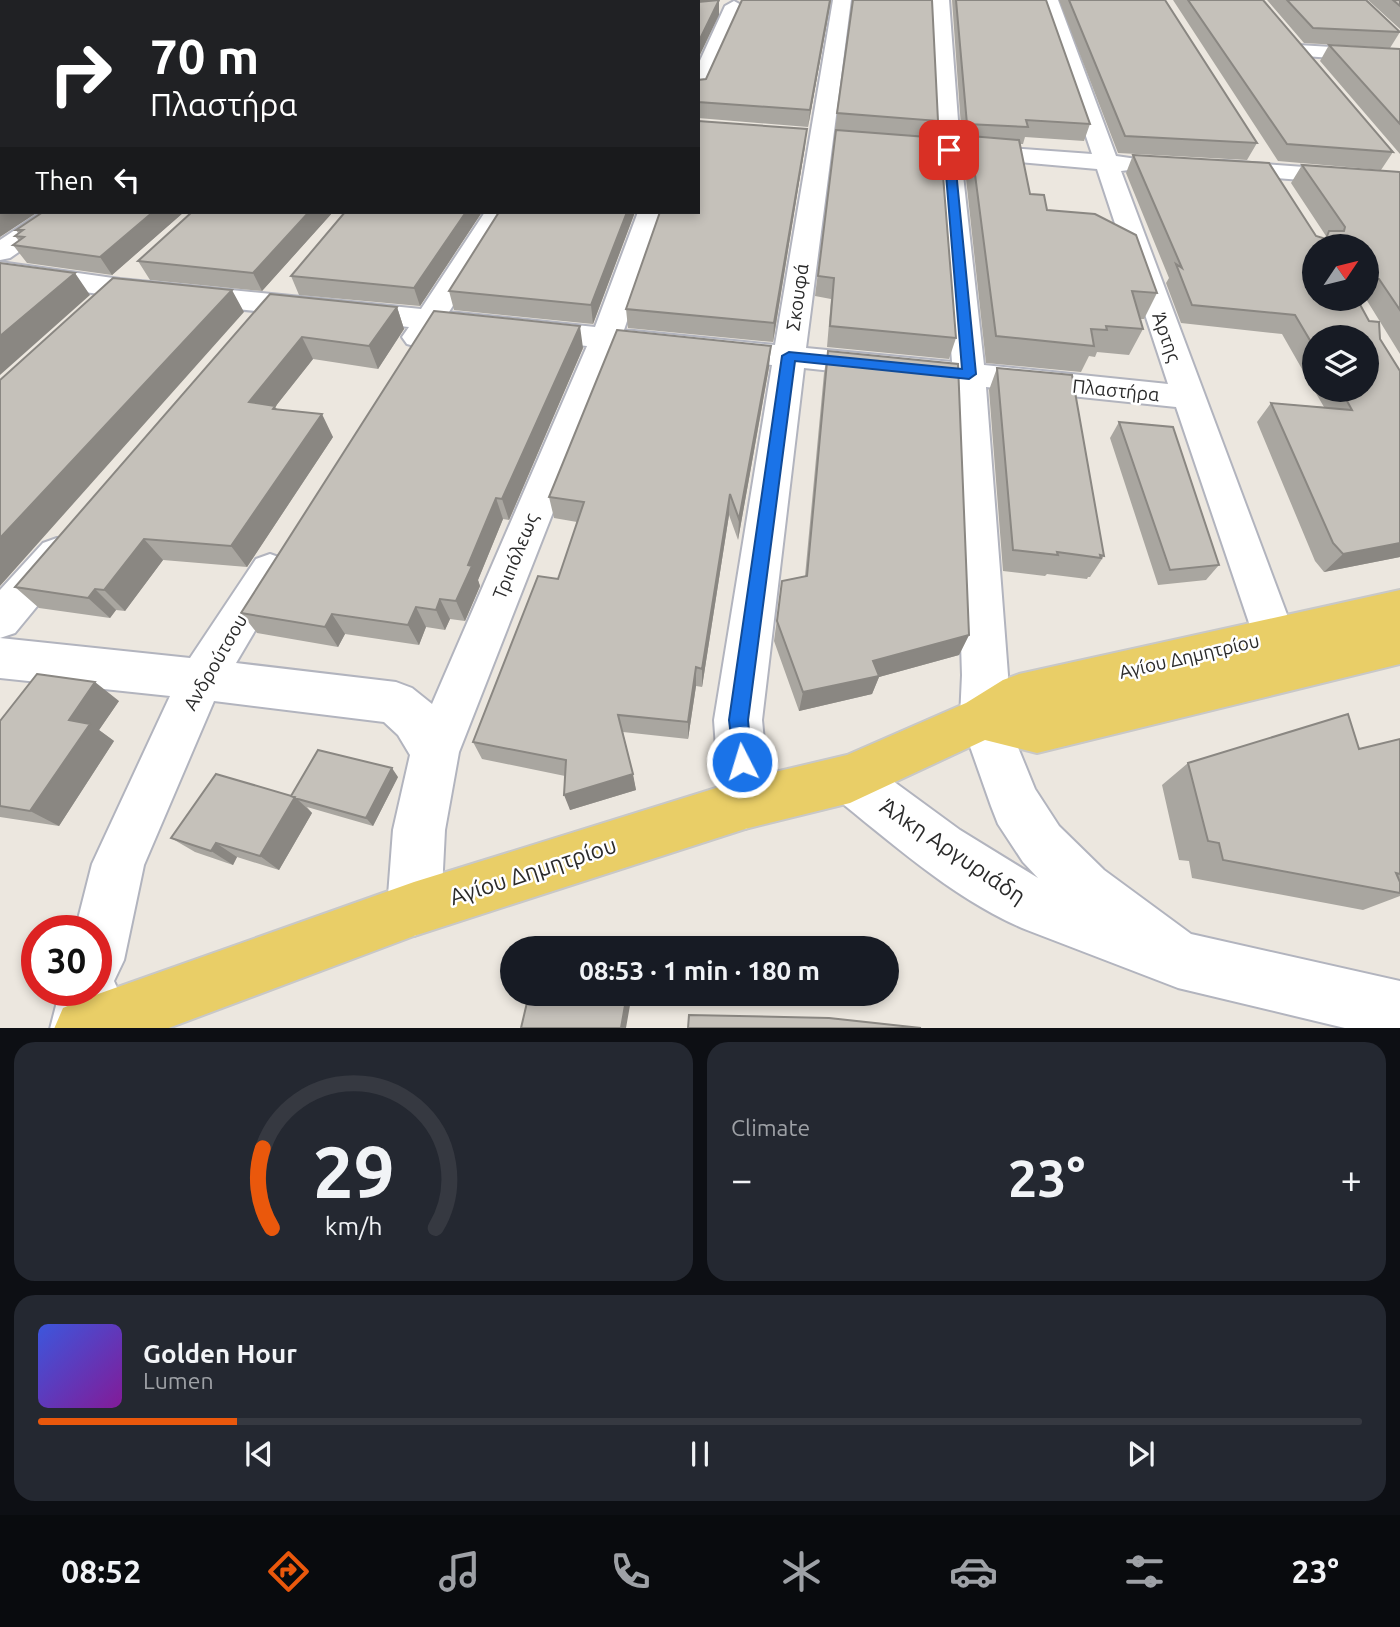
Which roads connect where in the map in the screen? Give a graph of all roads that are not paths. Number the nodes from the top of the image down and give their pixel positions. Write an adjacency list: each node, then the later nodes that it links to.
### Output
1 (842, 0): 31 (street, Σκουφά)
2 (940, 0): 11 (street)
3 (1049, 0): 12 (street, Άρτης)
4 (710, 8): 9 (street)
5 (1281, 31): 6 (street)
6 (1298, 51): 7 (street); 8 (street)
7 (1400, 57)
8 (1315, 71)
9 (700, 85)
10 (1255, 148): 15 (street)
11 (936, 149): 12 (street); 33 (street)
12 (1107, 162): 13 (street); 34 (street, Άρτης)
13 (1145, 165)
14 (1200, 167): 15 (street)
15 (1270, 171): 16 (street); 17 (street)
16 (1397, 172)
17 (1283, 192)
18 (56, 214): 21 (street)
19 (497, 214): 28 (street)
20 (650, 214): 30 (street, Τριπόλεως)
21 (0, 253)
22 (147, 262): 25 (street)
23 (0, 271): 25 (street, Πλαστήρα)
24 (299, 273): 26 (street)
25 (120, 288): 26 (street, Πλαστήρα); 27 (street)
26 (274, 303): 28 (street, Πλαστήρα); 29 (street)
27 (90, 315)
28 (429, 319): 30 (street, Πλαστήρα); 32 (street)
29 (246, 335)
30 (606, 338): 31 (street, Πλαστήρα); 44 (street, Τριπόλεως)
31 (789, 356): 33 (street, Πλαστήρα); 46 (street, Σκουφά)
32 (399, 366)
33 (969, 374): 34 (street, Πλαστήρα); 43 (street)
34 (1188, 397): 40 (street, Άρτης)
35 (73, 535): 38 (street)
36 (289, 541): 42 (street, Ανδρούτσου)
37 (1400, 608): 40 (main road, Αγίου Δημητρίου)
38 (0, 620)
39 (1400, 645): 40 (main road, Αγίου Δημητρίου)
40 (1281, 655): 43 (main road, Αγίου Δημητρίου)
41 (0, 658): 42 (street)
42 (200, 681): 44 (street); 48 (street, Ανδρούτσου)
43 (983, 718): 45 (main road, Αγίου Δημητρίου); 49 (street, Άλκη Αργυριάδη)
44 (435, 752): 47 (street, Τριπόλεως)
45 (850, 779): 46 (main road, Αγίου Δημητρίου); 49 (street, Άλκη Αργυριάδη)
46 (745, 804): 47 (main road, Αγίου Δημητρίου)
47 (414, 909): 52 (main road, Αγίου Δημητρίου)
48 (106, 915)
49 (1178, 960): 51 (street, Άλκη Αργυριάδη)
50 (86, 1006): 52 (street)
51 (1400, 1011)
52 (82, 1028)

